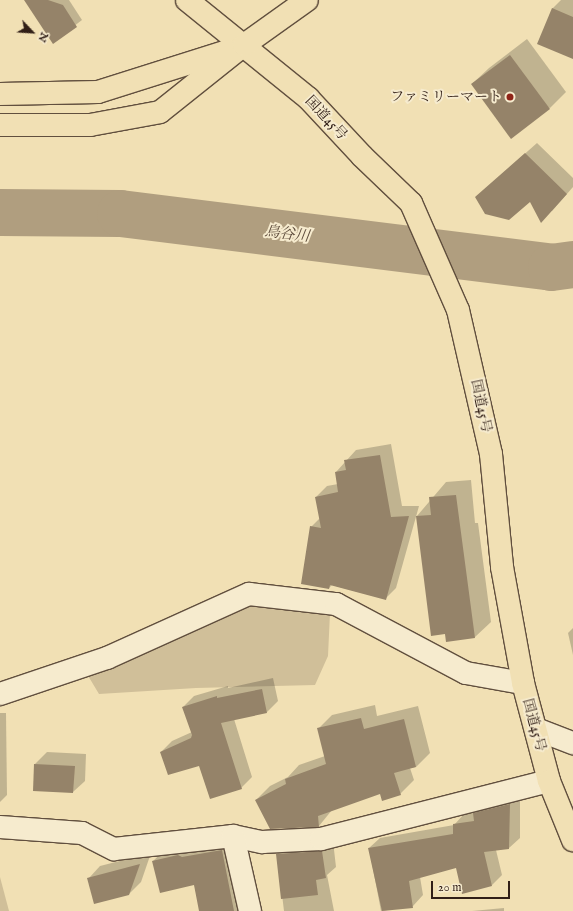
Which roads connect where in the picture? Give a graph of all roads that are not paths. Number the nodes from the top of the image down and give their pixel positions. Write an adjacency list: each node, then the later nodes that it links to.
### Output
1 (187, 0): 3 (highway, 国道45号)
2 (307, 0): 3 (highway)
3 (244, 45): 4 (highway); 5 (highway); 6 (highway, 国道45号)
4 (0, 94)
5 (0, 125)
6 (523, 683): 7 (street); 8 (highway, 国道45号)
7 (0, 694)
8 (536, 729): 9 (street); 10 (highway, 国道45号)
9 (573, 743)
10 (549, 781): 12 (street); 13 (highway, 国道45号)
11 (0, 827): 12 (street)
12 (233, 836): 14 (street)
13 (573, 840)
14 (250, 911)

